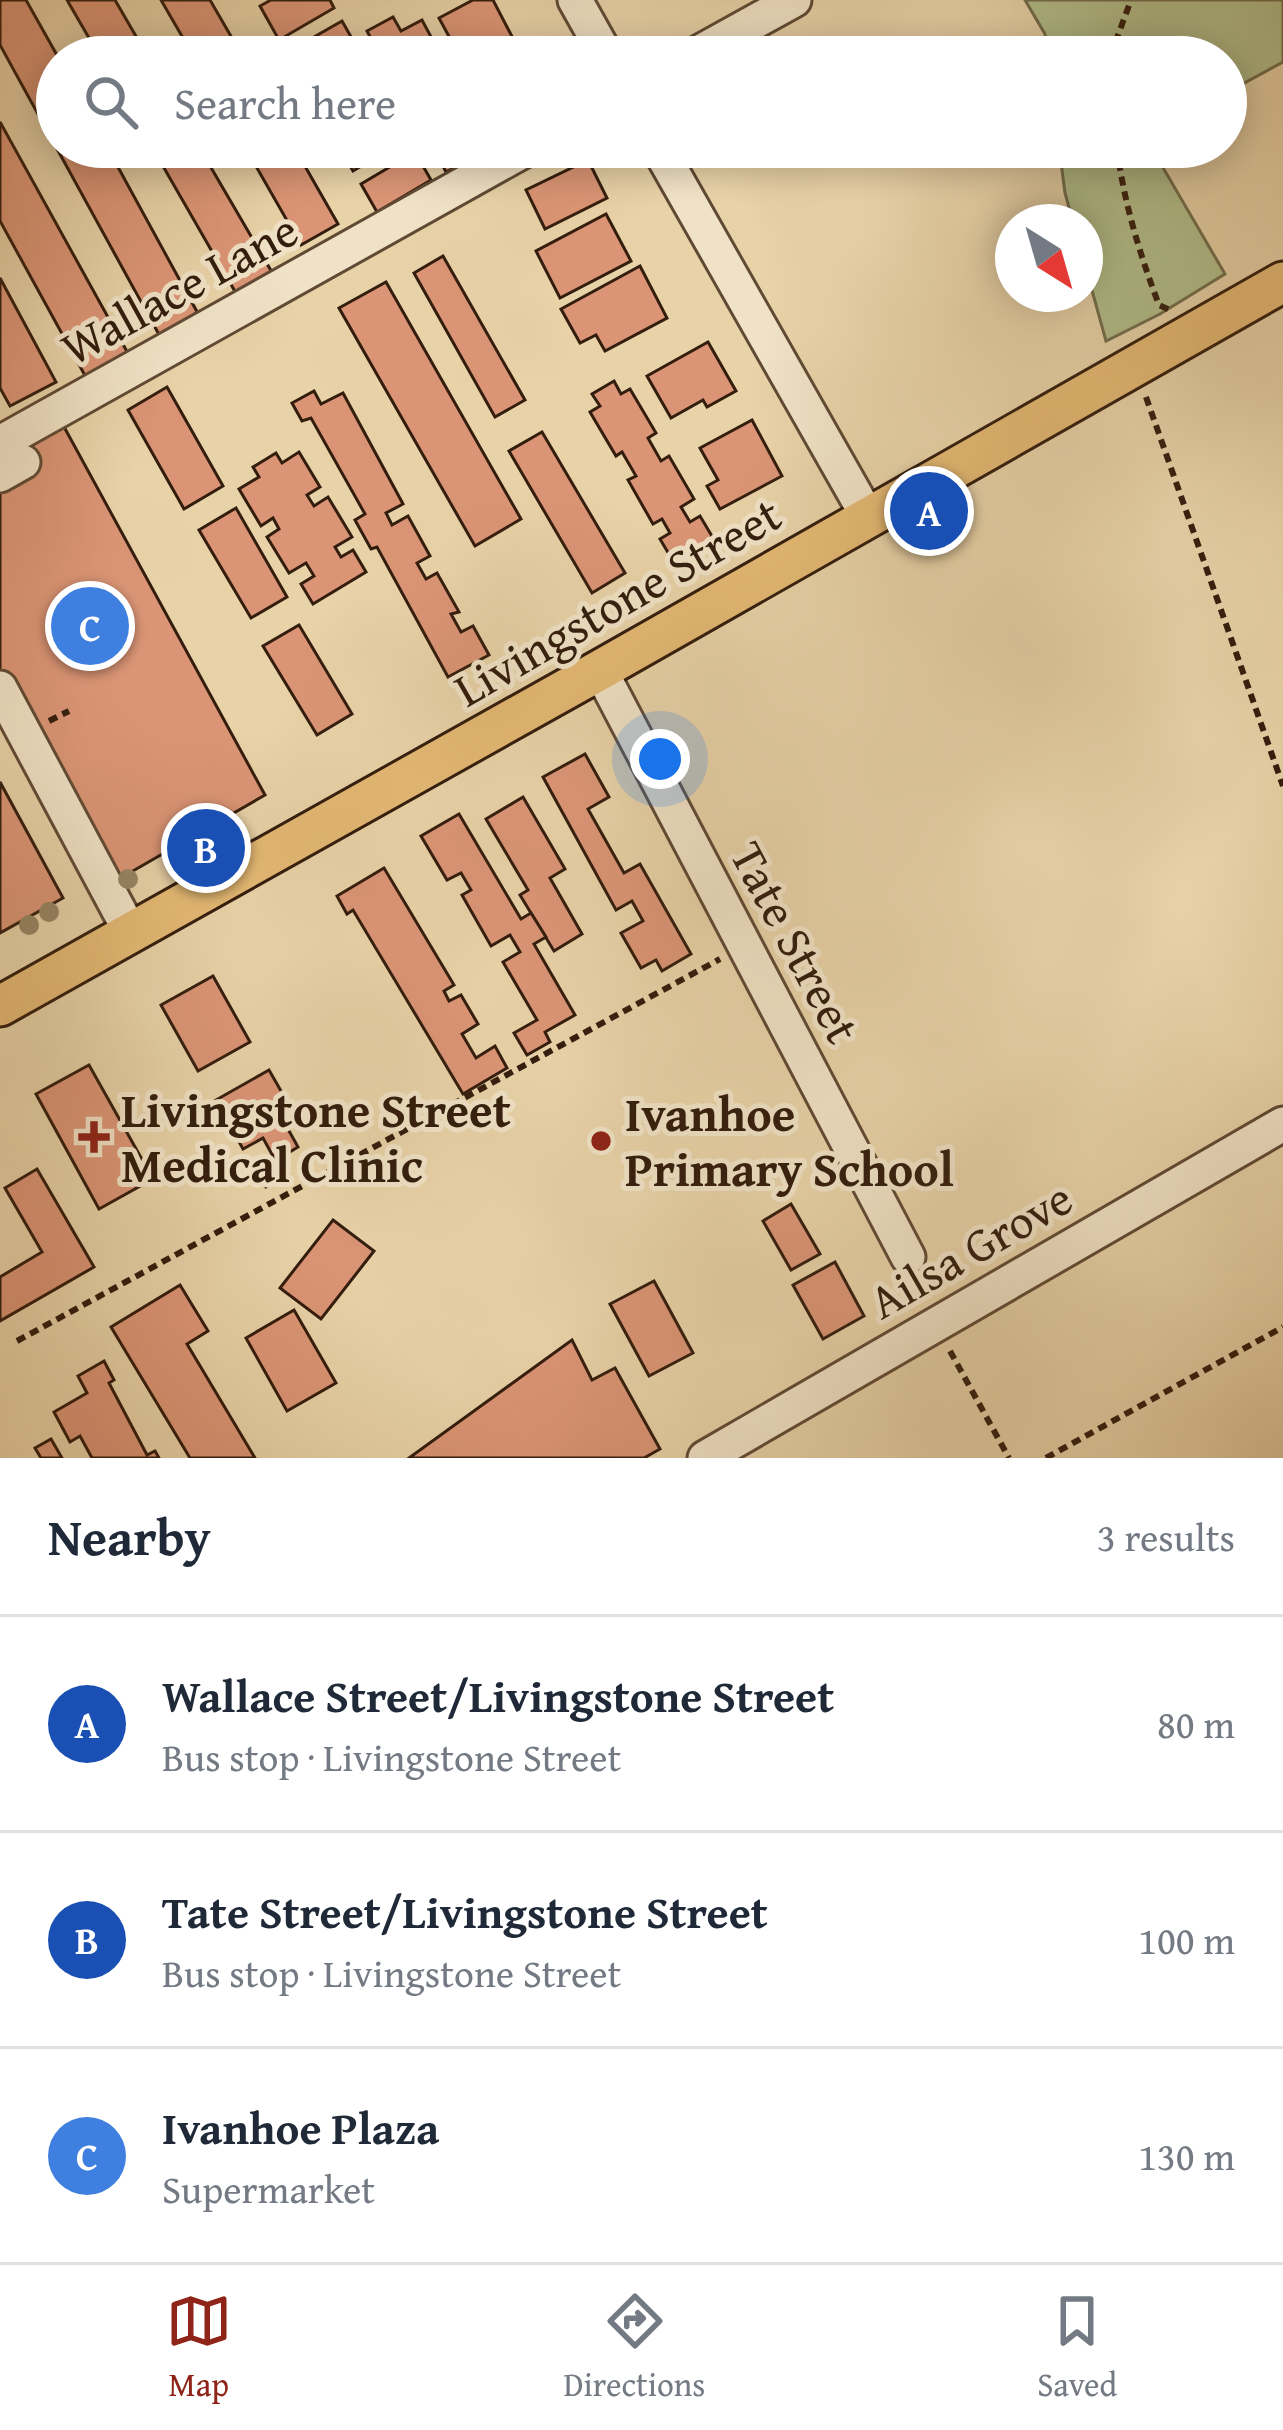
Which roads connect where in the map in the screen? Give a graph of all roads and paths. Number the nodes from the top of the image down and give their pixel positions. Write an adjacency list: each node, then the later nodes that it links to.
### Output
1 (575, 0): 4 (street)
2 (794, 0): 5 (street)
3 (1131, 0): 6 (path)
4 (595, 36)
5 (729, 36)
6 (1118, 36)
7 (495, 168): 13 (street, Wallace Lane)
8 (670, 168): 14 (street)
9 (1120, 168): 11 (path)
10 (1283, 282): 11 (main road, Livingstone Street)
11 (1185, 336): 14 (main road, Livingstone Street)
12 (1145, 395): 17 (path)
13 (8, 460)
14 (868, 517): 15 (main road, Livingstone Street)
15 (600, 670): 18 (main road, Livingstone Street); 19 (street, Tate Street)
16 (0, 688): 18 (street)
17 (1283, 786)
18 (130, 933): 20 (main road, Livingstone Street)
19 (744, 945): 22 (street, Tate Street); 25 (path)
20 (0, 1006)
21 (1283, 1124): 23 (street, Ailsa Grove)
22 (908, 1258)
23 (935, 1325): 26 (street, Ailsa Grove); 27 (path)
24 (1283, 1327): 28 (path)
25 (17, 1341)
26 (705, 1458)
27 (1009, 1458)
28 (1046, 1458)

